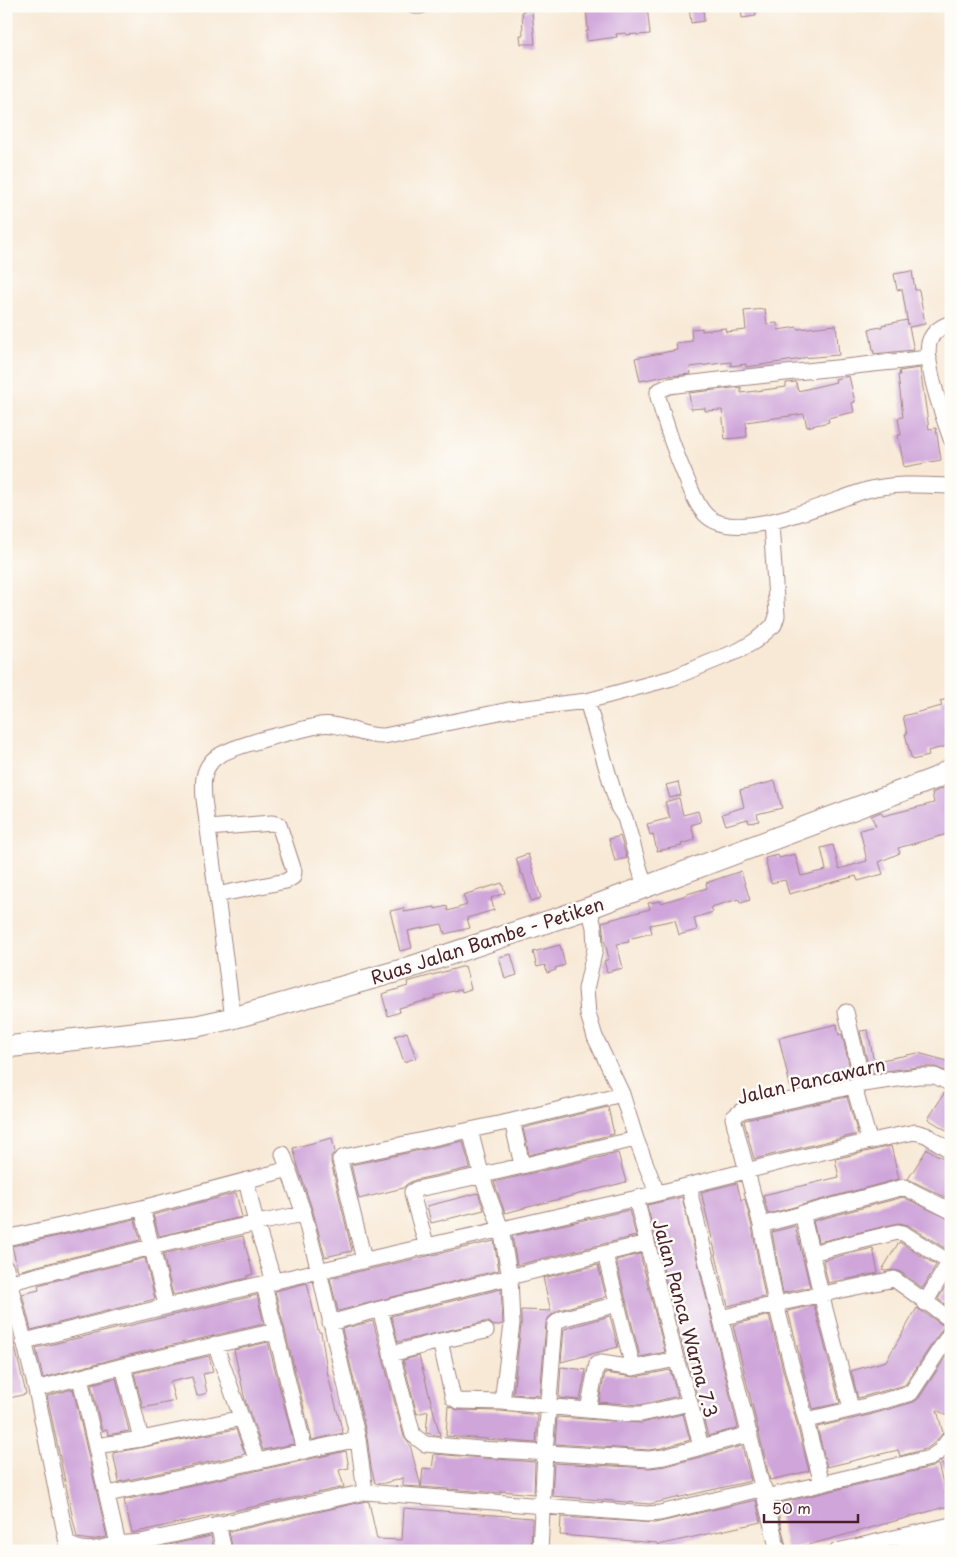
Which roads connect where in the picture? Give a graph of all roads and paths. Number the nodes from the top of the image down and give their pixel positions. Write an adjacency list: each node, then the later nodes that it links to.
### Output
1 (414, 6): 2 (street)
2 (421, 6)
3 (951, 323): 4 (street)
4 (929, 358): 5 (street); 7 (street)
5 (951, 439)
6 (951, 486): 7 (street)
7 (771, 522): 8 (street)
8 (587, 701): 10 (street); 11 (street)
9 (951, 768): 11 (main road, Ruas Jalan Bambe - Petiken)
10 (208, 828): 12 (street); 12 (street)
11 (645, 887): 13 (main road, Ruas Jalan Bambe - Petiken)
12 (216, 895): 15 (street)
13 (589, 908): 15 (main road, Ruas Jalan Bambe - Petiken); 19 (street)
14 (846, 1012): 18 (street)
15 (233, 1018): 16 (main road, Ruas Jalan Bambe - Petiken)
16 (6, 1047)
17 (951, 1084): 18 (street, Jalan Pancawarn)
18 (858, 1086): 23 (street); 28 (street, Jalan Pancawarn)
19 (622, 1094): 20 (street); 22 (street)
20 (512, 1122): 21 (street); 26 (street)
21 (470, 1130): 29 (street); 47 (street)
22 (636, 1139): 26 (street); 32 (street)
23 (869, 1140): 24 (street); 28 (street)
24 (951, 1151)
25 (283, 1154): 27 (street)
26 (522, 1165): 29 (street)
27 (289, 1169): 30 (street); 37 (street)
28 (746, 1170): 31 (street); 39 (street)
29 (482, 1177): 40 (street); 44 (street)
30 (246, 1180): 34 (street); 38 (street)
31 (691, 1186): 32 (street); 59 (street)
32 (656, 1193): 33 (street)
33 (636, 1198): 40 (street); 42 (street, Jalan Panca Warna 7.3)
34 (142, 1208): 41 (street); 43 (street)
35 (951, 1212): 36 (street)
36 (802, 1213): 39 (street); 45 (street)
37 (304, 1214): 38 (street); 49 (street)
38 (256, 1223): 43 (street); 52 (street)
39 (761, 1225): 56 (street)
40 (502, 1229): 44 (street); 51 (street)
41 (6, 1238)
42 (647, 1243): 46 (street); 69 (street, Jalan Panca Warna 7.3)
43 (152, 1247): 50 (street); 57 (street)
44 (427, 1247): 47 (street)
45 (811, 1253): 48 (street); 53 (street)
46 (605, 1254): 51 (street); 55 (street)
47 (364, 1260): 49 (street)
48 (950, 1261): 54 (street)
49 (319, 1271): 52 (street); 61 (street)
50 (9, 1275): 65 (street)
51 (510, 1278): 58 (street); 74 (street)
52 (269, 1283): 57 (street); 62 (street)
53 (821, 1294): 54 (street); 56 (street); 77 (street)
54 (925, 1303): 60 (street)
55 (618, 1304): 71 (street); 76 (street)
56 (776, 1304): 59 (street); 80 (street)
57 (166, 1305): 65 (street)
58 (380, 1309): 61 (street); 68 (street)
59 (721, 1318): 81 (street)
60 (951, 1320)
61 (330, 1323): 84 (street)
62 (276, 1331): 67 (street); 87 (street)
63 (486, 1331): 66 (street)
64 (951, 1332): 77 (street)
65 (25, 1341): 73 (street)
66 (440, 1341): 68 (street); 74 (street)
67 (215, 1344): 70 (street); 79 (street)
68 (391, 1354): 88 (street)
69 (676, 1359): 71 (street); 75 (street, Jalan Panca Warna 7.3)
70 (123, 1366): 72 (street); 83 (street)
71 (633, 1368): 78 (street)
72 (80, 1378): 73 (street); 85 (street)
73 (36, 1389): 98 (street)
74 (502, 1402): 76 (street)
75 (690, 1403): 78 (street); 86 (street, Jalan Panca Warna 7.3)
76 (549, 1406): 78 (street); 88 (street)
77 (851, 1408): 80 (street)
78 (588, 1410)
79 (242, 1418): 83 (street); 89 (street)
80 (807, 1420): 90 (street)
81 (750, 1434): 86 (street); 92 (street)
82 (951, 1436): 90 (street)
83 (141, 1439): 85 (street)
84 (358, 1440): 87 (street); 91 (street)
85 (96, 1446): 93 (street)
86 (701, 1447): 88 (street)
87 (304, 1451): 89 (street)
88 (545, 1452): 94 (street)
89 (257, 1461): 93 (street)
90 (822, 1484): 92 (street)
91 (365, 1492): 94 (street); 95 (street)
92 (765, 1493): 94 (street); 101 (street)
93 (108, 1494): 98 (street)
94 (542, 1506): 100 (street)
95 (218, 1524): 98 (street); 99 (street)
96 (951, 1525): 102 (street)
97 (951, 1539): 103 (street)
98 (118, 1544)
99 (224, 1551)
100 (540, 1551)
101 (778, 1551)
102 (837, 1551)
103 (902, 1551)

